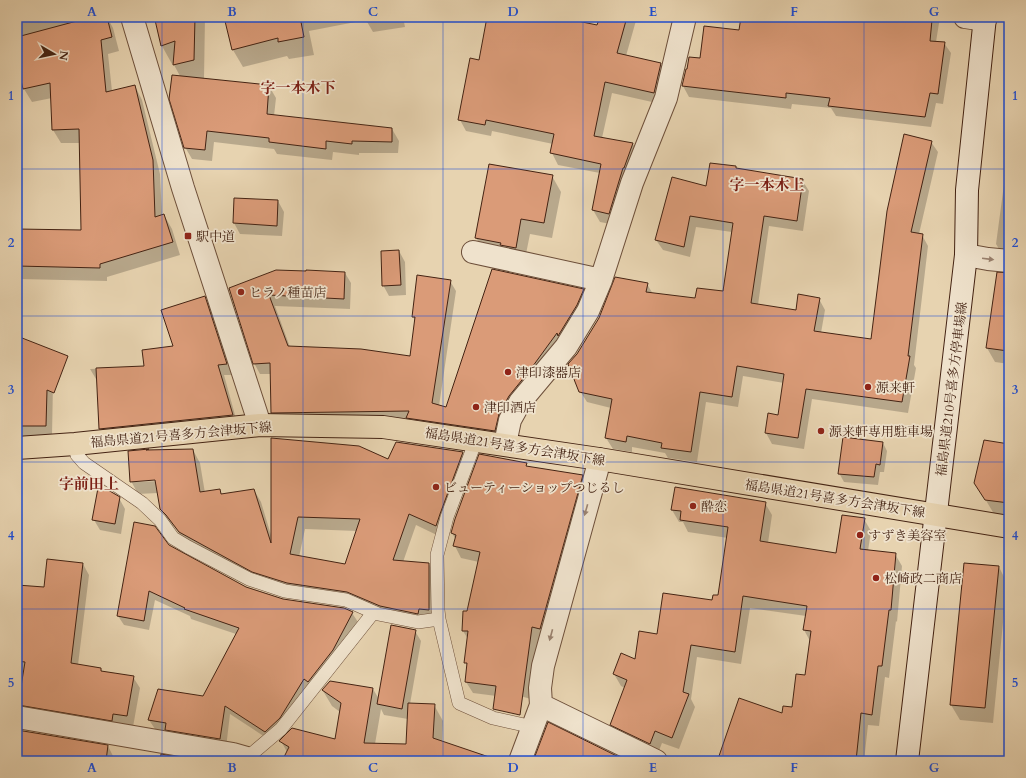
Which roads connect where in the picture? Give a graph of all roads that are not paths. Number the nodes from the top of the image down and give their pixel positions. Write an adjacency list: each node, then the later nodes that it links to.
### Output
1 (132, 17): 8 (street)
2 (685, 17): 7 (street)
3 (978, 18): 5 (street, 福島県道210号喜多方停車場線)
4 (473, 252): 7 (street)
5 (966, 255): 6 (street, one-way to 6); 14 (street, 福島県道210号喜多方停車場線)
6 (1009, 261)
7 (601, 280): 11 (street)
8 (260, 425): 9 (main road, 福島県道21号喜多方会津坂下線); 10 (main road, 福島県道21号喜多方会津坂下線)
9 (476, 440): 11 (main road, 福島県道21号喜多方会津坂下線); 17 (lane)
10 (75, 444): 12 (main road, 福島県道21号喜多方会津坂下線); 16 (lane)
11 (505, 444): 13 (main road, 福島県道21号喜多方会津坂下線)
12 (17, 448)
13 (599, 459): 14 (main road, 福島県道21号喜多方会津坂下線); 18 (street, one-way to 18)
14 (937, 515): 15 (main road, 福島県道21号喜多方会津坂下線); 24 (street, 福島県道210号喜多方停車場線)
15 (1009, 527)
16 (373, 613): 17 (lane); 21 (lane)
17 (439, 619): 20 (lane)
18 (540, 705): 20 (street); 23 (street)
19 (17, 716): 21 (street)
20 (533, 727): 22 (street)
21 (247, 759)
22 (520, 761)
23 (656, 761)
24 (907, 761)

